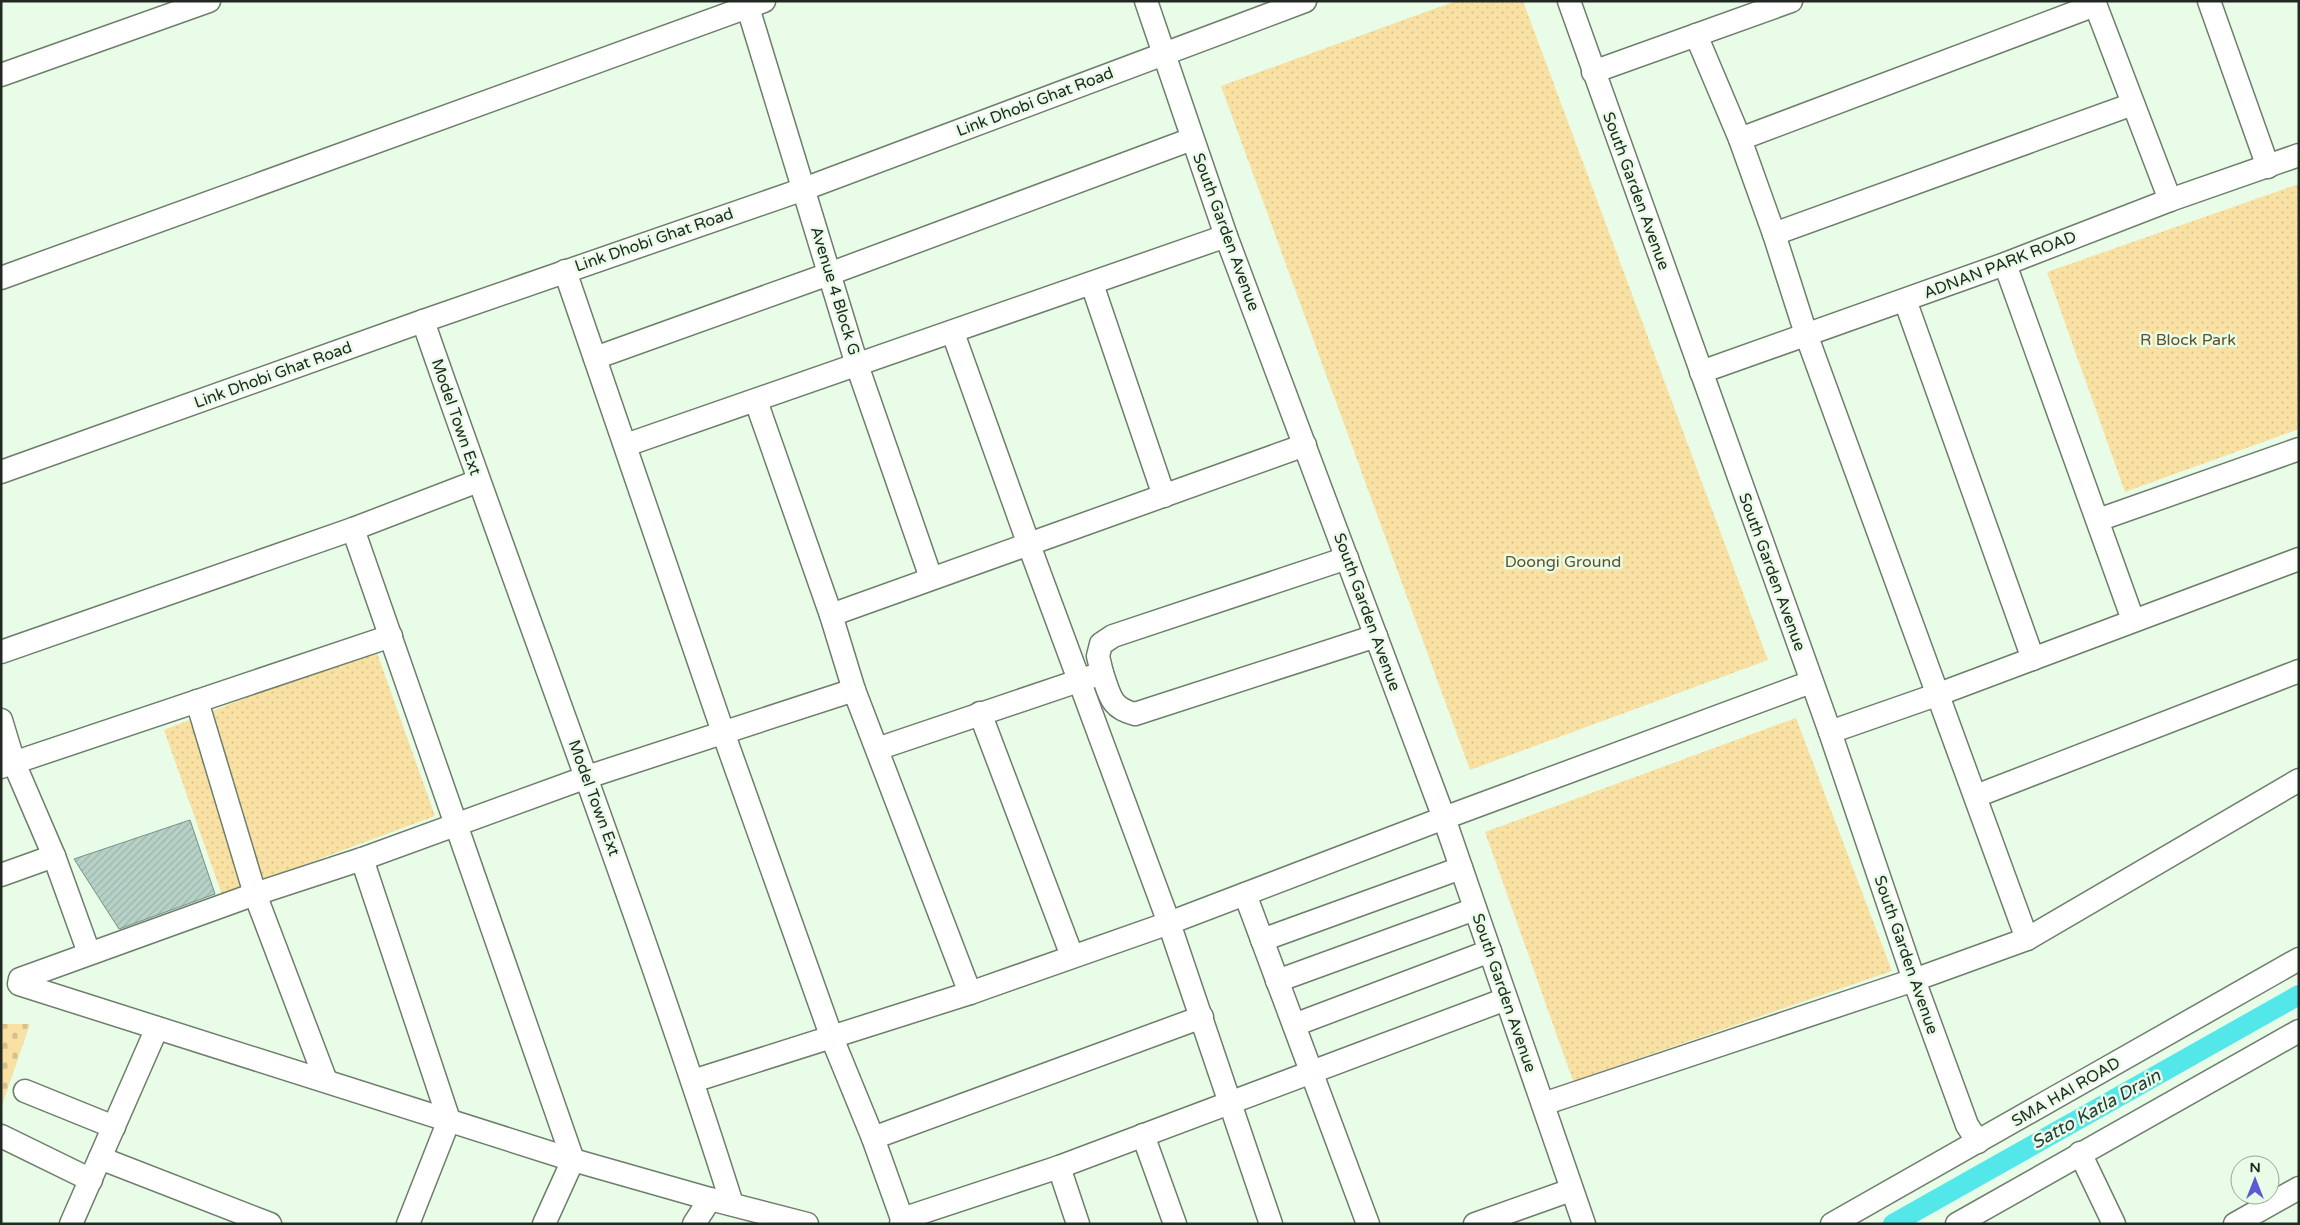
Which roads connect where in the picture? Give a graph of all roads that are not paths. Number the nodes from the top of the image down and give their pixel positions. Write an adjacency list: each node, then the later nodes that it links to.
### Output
1 (209, 1): 12 (street)
2 (1146, 1): 10 (street, South Garden Avenue)
3 (1305, 1): 10 (street, Link Dhobi Ghat Road)
4 (1569, 1): 11 (street, South Garden Avenue)
5 (1791, 1): 9 (street)
6 (2209, 1): 17 (street)
7 (752, 3): 18 (street, Avenue 4 Block G); 25 (street)
8 (2095, 3): 13 (street); 15 (street)
9 (1696, 35): 11 (street); 15 (street)
10 (1164, 54): 14 (street, South Garden Avenue); 18 (street, Link Dhobi Ghat Road)
11 (1593, 72): 33 (street, South Garden Avenue)
12 (1, 75)
13 (2133, 104): 19 (street); 20 (street)
14 (1192, 139): 21 (street, South Garden Avenue); 24 (street)
15 (1740, 139): 20 (street)
16 (2299, 155): 17 (street, ADNAN PARK ROAD)
17 (2268, 167): 19 (street, ADNAN PARK ROAD)
18 (804, 189): 23 (street, Link Dhobi Ghat Road); 24 (street, Avenue 4 Block G)
19 (2170, 200): 22 (street, ADNAN PARK ROAD)
20 (1774, 234): 30 (street)
21 (1226, 236): 26 (street); 36 (street, South Garden Avenue)
22 (2004, 264): 27 (street, ADNAN PARK ROAD); 41 (street)
23 (565, 271): 28 (street, Link Dhobi Ghat Road); 31 (street)
24 (829, 274): 31 (street); 32 (street, Avenue 4 Block G)
25 (1, 278)
26 (1092, 284): 29 (street); 40 (street)
27 (1905, 300): 30 (street, ADNAN PARK ROAD); 52 (street)
28 (423, 321): 38 (street, Link Dhobi Ghat Road); 39 (street, Model Town Ext)
29 (953, 333): 32 (street); 43 (street)
30 (1806, 334): 33 (street, ADNAN PARK ROAD); 58 (street)
31 (595, 358): 35 (street)
32 (857, 366): 34 (street); 46 (street, Avenue 4 Block G)
33 (1701, 372): 56 (street, South Garden Avenue)
34 (756, 402): 35 (street); 47 (street)
35 (626, 445): 62 (street)
36 (1305, 445): 40 (street); 44 (street, South Garden Avenue)
37 (2299, 449): 41 (street)
38 (1, 472)
39 (478, 481): 42 (street); 66 (street, Model Town Ext)
40 (1164, 496): 43 (street)
41 (2098, 520): 48 (street)
42 (353, 530): 49 (street); 51 (street)
43 (1029, 545): 46 (street); 55 (street)
44 (1347, 558): 50 (street, South Garden Avenue); 54 (street)
45 (2298, 561): 48 (street)
46 (931, 578): 47 (street)
47 (831, 614): 57 (street)
48 (2133, 620): 52 (street)
49 (391, 636): 59 (street); 70 (street)
50 (1376, 636): 54 (street); 69 (street, South Garden Avenue)
51 (1, 652)
52 (2033, 659): 58 (street)
53 (2299, 671): 68 (street)
54 (1102, 674): 55 (street)
55 (1080, 681): 60 (street); 78 (street)
56 (1811, 682): 63 (street, South Garden Avenue); 69 (street)
57 (854, 690): 62 (street); 64 (street)
58 (1939, 694): 63 (street); 68 (street)
59 (197, 701): 65 (street); 75 (street)
60 (980, 713): 64 (street); 83 (street)
61 (1, 720): 65 (street)
62 (723, 732): 66 (street); 93 (street)
63 (1830, 732): 86 (street, South Garden Avenue)
64 (876, 749): 87 (street)
65 (8, 765): 71 (street)
66 (587, 777): 70 (street); 95 (street, Model Town Ext)
67 (2299, 780): 79 (street)
68 (1976, 796): 79 (street)
69 (1444, 818): 73 (street, South Garden Avenue); 76 (street)
70 (458, 824): 72 (street); 108 (street)
71 (54, 856): 74 (street); 82 (street)
72 (362, 860): 75 (street); 100 (street)
73 (1461, 868): 77 (street, South Garden Avenue); 80 (street)
74 (1, 874)
75 (255, 894): 82 (street); 96 (street)
76 (1245, 894): 78 (street); 80 (street)
77 (1475, 910): 81 (street, South Garden Avenue); 85 (street)
78 (1169, 923): 83 (street); 89 (street)
79 (2027, 939): 86 (street)
80 (1262, 940): 85 (street)
81 (1490, 951): 88 (street, South Garden Avenue); 90 (street)
82 (90, 953): 91 (street)
83 (1072, 956): 87 (street)
84 (2299, 959): 105 (street, SMA HAI ROAD)
85 (1277, 980): 90 (street)
86 (1914, 980): 99 (street); 105 (street, South Garden Avenue)
87 (970, 993): 93 (street)
88 (1506, 999): 94 (street); 99 (street, South Garden Avenue)
89 (1202, 1018): 98 (street); 104 (street)
90 (1294, 1025): 94 (street)
91 (157, 1028): 96 (street); 101 (street)
92 (2299, 1031): 106 (street)
93 (832, 1038): 95 (street); 104 (street)
94 (1310, 1071): 98 (street); 125 (street)
95 (693, 1081): 113 (street, Model Town Ext)
96 (326, 1082): 100 (street)
97 (25, 1091): 101 (street)
98 (1228, 1102): 102 (street); 124 (street)
99 (1543, 1104): 112 (street, South Garden Avenue)
100 (449, 1120): 108 (street); 118 (street)
101 (114, 1127): 107 (street)
102 (1144, 1135): 109 (street); 123 (street)
103 (1, 1136): 110 (street)
104 (873, 1138): 115 (street)
105 (1978, 1142): 128 (street, SMA HAI ROAD)
106 (2080, 1154): 129 (street); 130 (street)
107 (100, 1158): 110 (street); 117 (street)
108 (574, 1160): 113 (street); 119 (street)
109 (1059, 1166): 115 (street); 122 (street)
110 (90, 1180): 116 (street)
111 (2299, 1188): 114 (street)
112 (1571, 1190): 126 (street); 127 (street, South Garden Avenue)
113 (721, 1202): 120 (street); 121 (street)
114 (2269, 1216): 131 (street)
115 (901, 1222)
116 (71, 1224)
117 (270, 1224)
118 (408, 1224)
119 (544, 1224)
120 (694, 1224)
121 (807, 1224)
122 (1078, 1224)
123 (1175, 1224)
124 (1271, 1224)
125 (1368, 1224)
126 (1475, 1224)
127 (1584, 1224)
128 (1832, 1224)
129 (1957, 1224)
130 (2114, 1224)
131 (2235, 1224)

